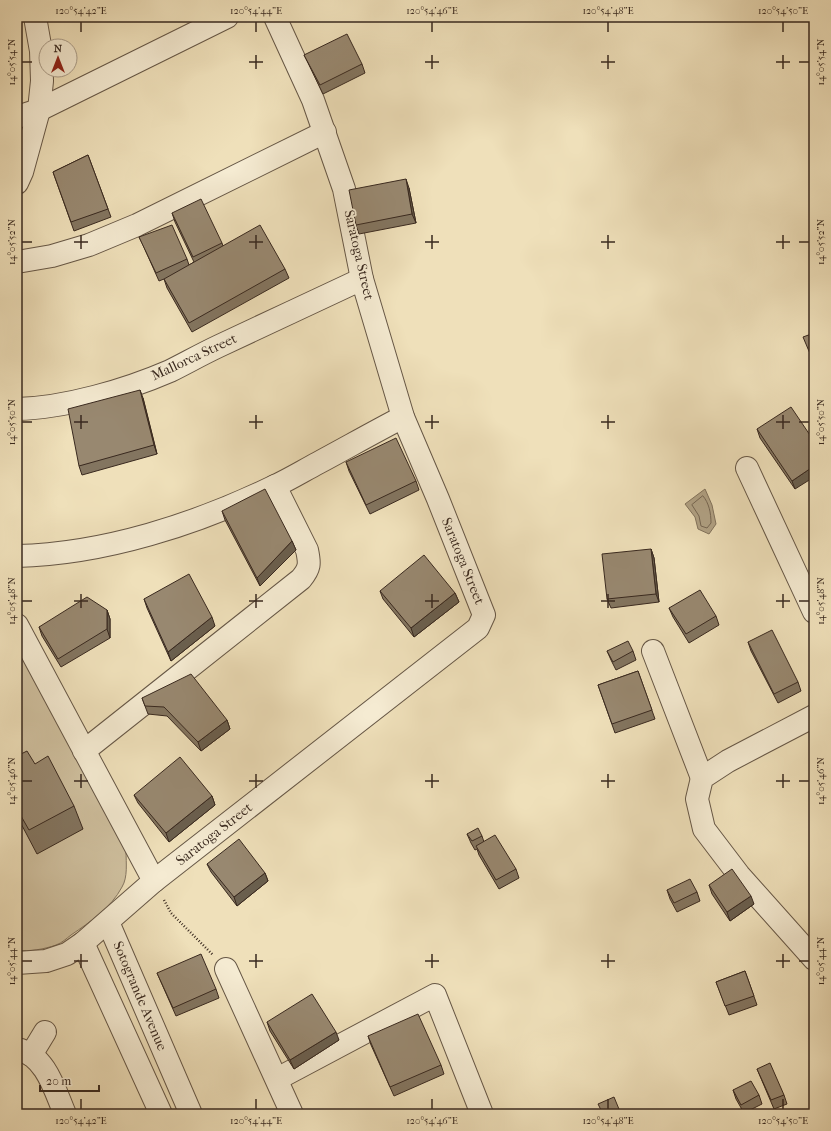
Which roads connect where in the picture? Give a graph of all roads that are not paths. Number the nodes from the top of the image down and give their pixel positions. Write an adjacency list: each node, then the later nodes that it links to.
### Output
1 (35, 17): 4 (street)
2 (227, 17): 4 (street)
3 (275, 17): 6 (street, Saratoga Street)
4 (39, 110): 5 (street); 7 (street)
5 (17, 117)
6 (325, 132): 8 (street); 9 (street, Saratoga Street)
7 (17, 183)
8 (17, 262)
9 (362, 279): 10 (street, Mallorca Street); 11 (street, Saratoga Street)
10 (17, 409)
11 (403, 417): 13 (street); 21 (street, Saratoga Street)
12 (747, 468): 15 (street)
13 (275, 486): 14 (street); 19 (street)
14 (17, 556)
15 (814, 612)
16 (17, 625): 19 (street)
17 (653, 651): 20 (street)
18 (814, 716): 20 (street)
19 (84, 751): 21 (street)
20 (702, 778): 24 (street)
21 (154, 881): 22 (street, Saratoga Street)
22 (108, 922): 23 (street, Saratoga Street); 32 (street, Sotogrande Avenue)
23 (83, 943): 25 (street, Saratoga Street); 31 (street, Sotogrande Avenue)
24 (814, 960)
25 (17, 963)
26 (226, 969): 29 (street)
27 (45, 1032): 28 (street)
28 (24, 1052): 30 (street)
29 (277, 1079): 33 (street); 34 (street)
30 (65, 1114)
31 (161, 1114)
32 (191, 1114)
33 (292, 1114)
34 (482, 1114)

